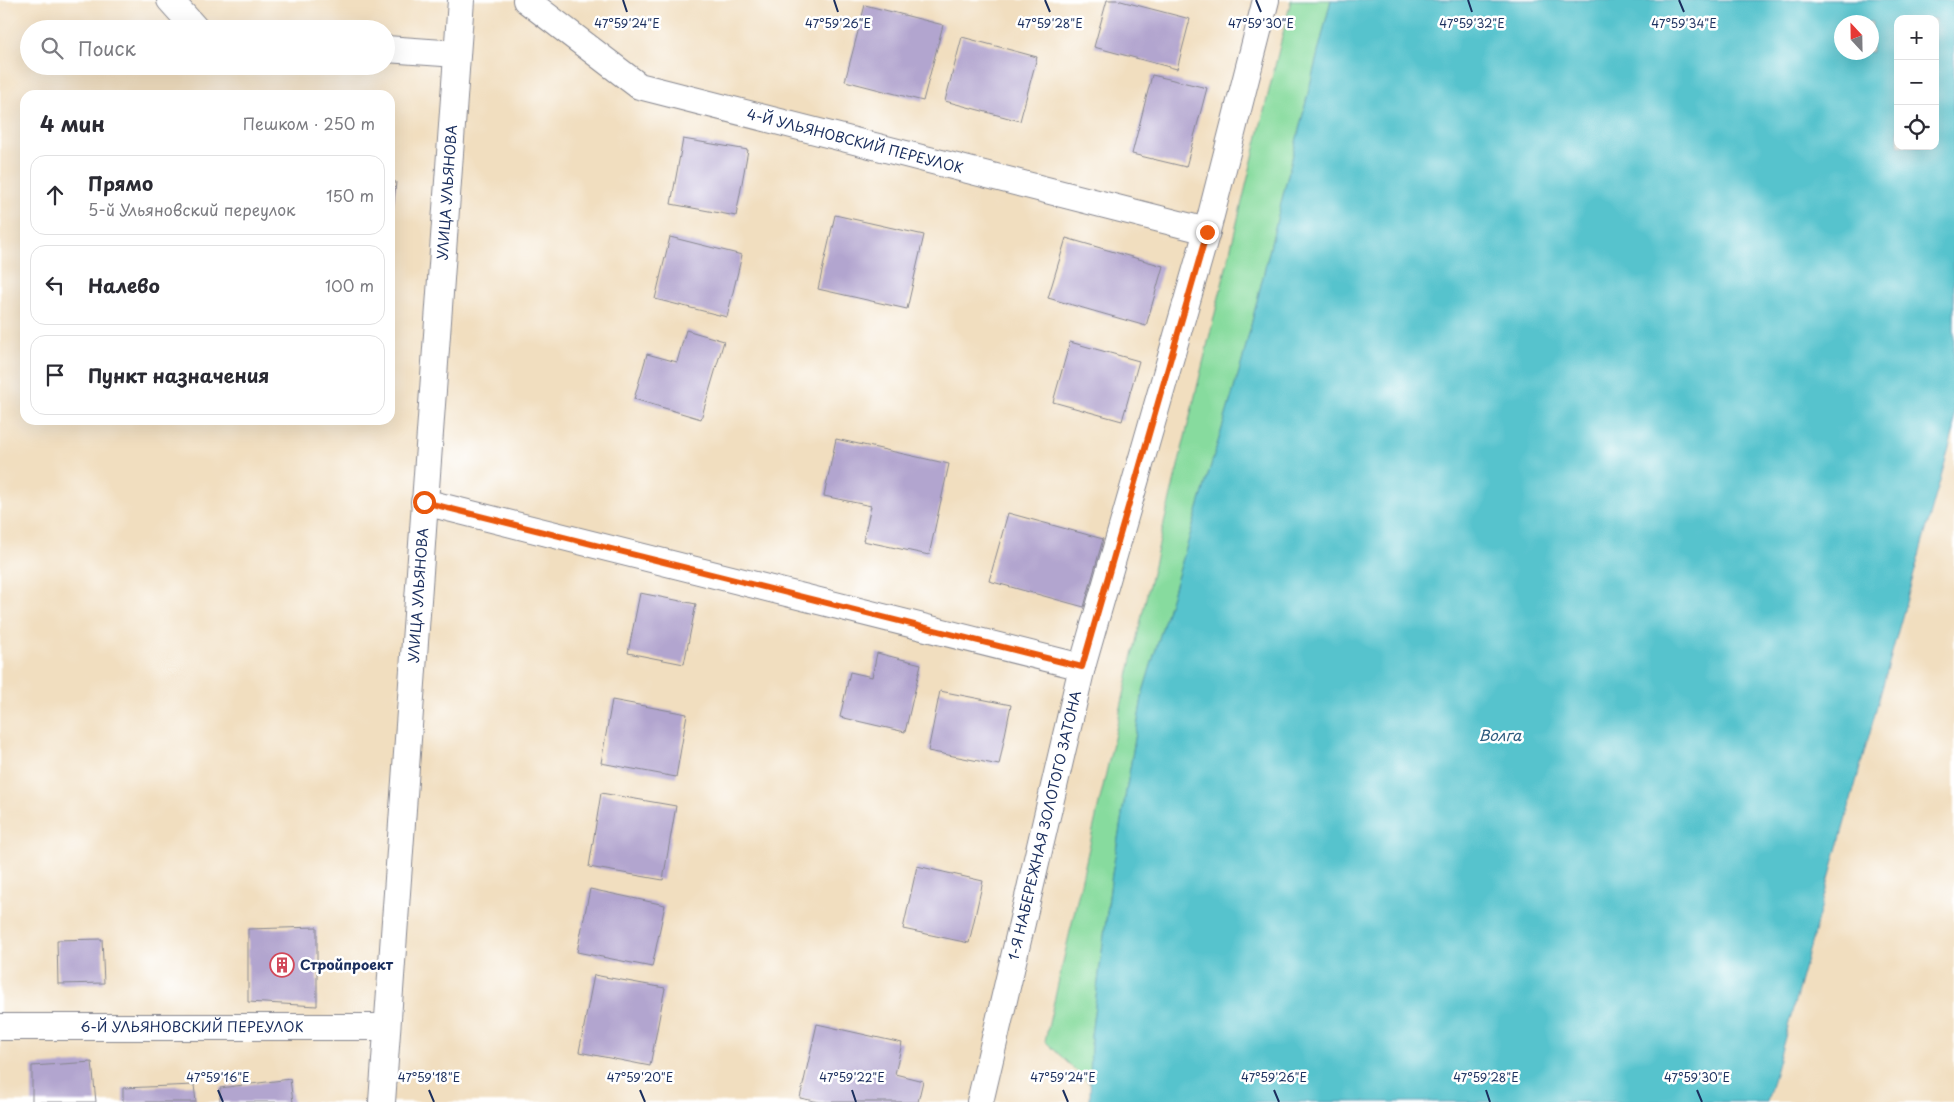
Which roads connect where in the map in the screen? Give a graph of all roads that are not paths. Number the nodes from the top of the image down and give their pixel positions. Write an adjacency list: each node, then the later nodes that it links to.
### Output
1 (170, 0): 5 (street)
2 (461, 0): 7 (street, УЛИЦА УЛЬЯНОВА)
3 (526, 0): 8 (street, 4-Й УЛЬЯНОВСКИЙ ПЕРЕУЛОК)
4 (1266, 0): 8 (street, 1-Я НАБЕРЕЖНАЯ ЗОЛОТОГО ЗАТОНА)
5 (188, 20)
6 (395, 50): 7 (street)
7 (457, 54): 9 (street, УЛИЦА УЛЬЯНОВА)
8 (1207, 232): 10 (street, 1-Я НАБЕРЕЖНАЯ ЗОЛОТОГО ЗАТОНА)
9 (424, 502): 10 (street); 11 (street, УЛИЦА УЛЬЯНОВА)
10 (1082, 667): 14 (street, 1-Я НАБЕРЕЖНАЯ ЗОЛОТОГО ЗАТОНА)
11 (386, 1026): 12 (street, 6-Й УЛЬЯНОВСКИЙ ПЕРЕУЛОК); 13 (street, УЛИЦА УЛЬЯНОВА)
12 (0, 1027)
13 (382, 1102)
14 (980, 1102)

